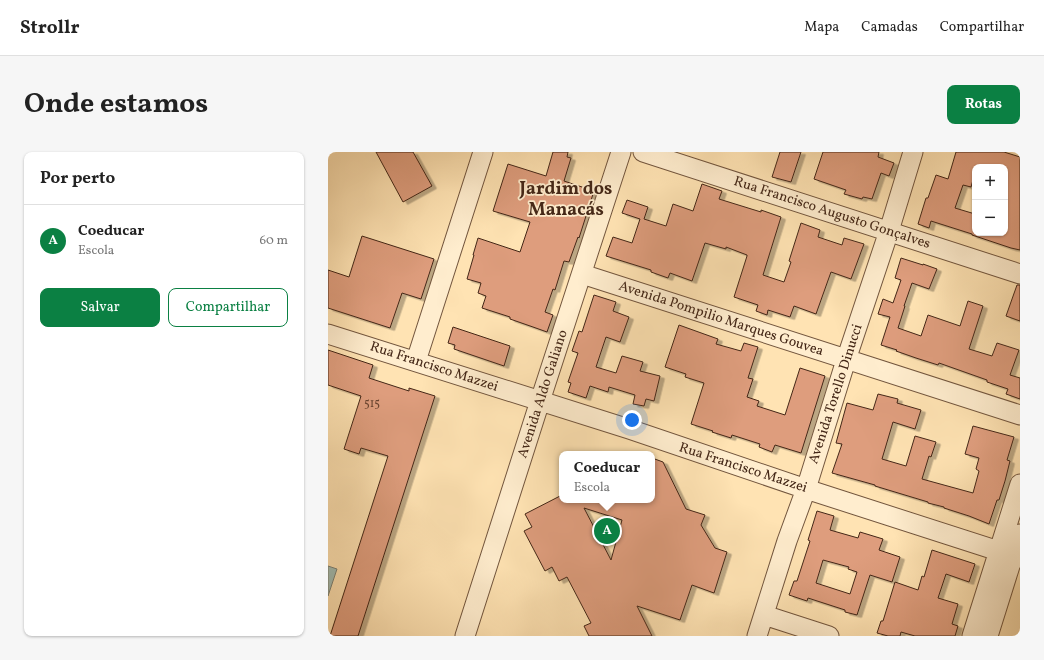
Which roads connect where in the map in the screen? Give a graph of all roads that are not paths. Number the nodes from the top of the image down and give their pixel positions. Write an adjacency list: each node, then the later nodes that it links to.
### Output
1 (483, 152): 10 (street)
2 (621, 152): 6 (street, Avenida Aldo Galiano)
3 (643, 152): 5 (street, Rua Francisco Augusto Gonçalves)
4 (913, 152): 5 (street, Avenida Torello Dinucci)
5 (888, 231): 7 (street, Rua Francisco Augusto Gonçalves); 9 (street, Avenida Torello Dinucci)
6 (582, 274): 9 (street, Avenida Pompilio Marques Gouvea); 11 (street, Avenida Aldo Galiano)
7 (1020, 274)
8 (328, 334): 10 (street, Rua Francisco Mazzei)
9 (846, 360): 12 (street, Avenida Pompilio Marques Gouvea); 14 (street, Avenida Torello Dinucci)
10 (416, 361): 11 (street, Rua Francisco Mazzei)
11 (540, 401): 14 (street, Rua Francisco Mazzei); 18 (street, Avenida Aldo Galiano)
12 (1020, 415)
13 (1020, 484): 16 (street)
14 (806, 489): 16 (street, Rua Francisco Mazzei); 17 (street, Avenida Torello Dinucci)
15 (1020, 534): 16 (street)
16 (1011, 555): 21 (street); 22 (street)
17 (764, 615): 19 (street, Avenida Torello Dinucci); 20 (street)
18 (465, 636)
19 (757, 636)
20 (829, 636)
21 (972, 636)
22 (988, 636)

